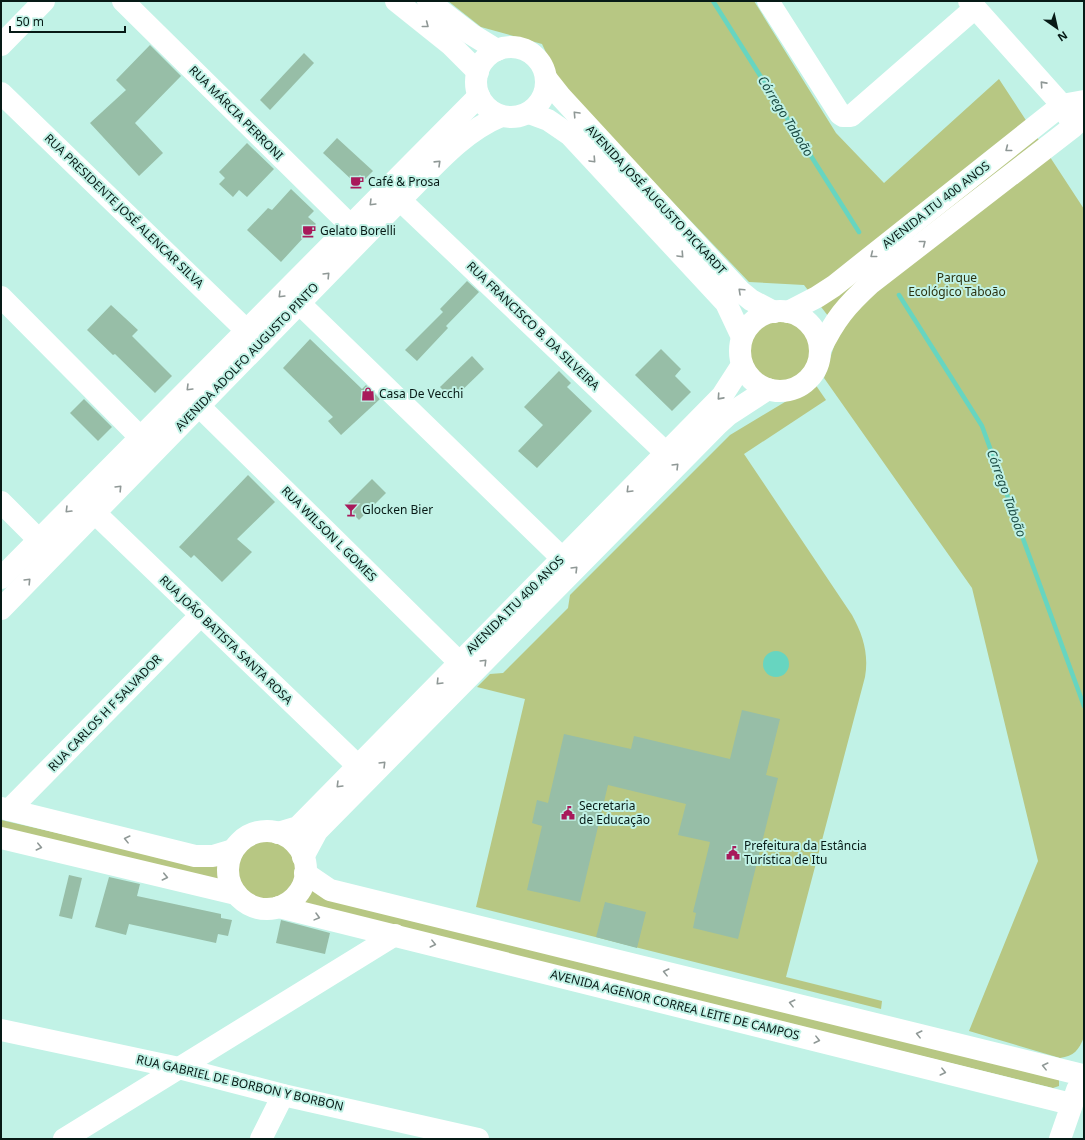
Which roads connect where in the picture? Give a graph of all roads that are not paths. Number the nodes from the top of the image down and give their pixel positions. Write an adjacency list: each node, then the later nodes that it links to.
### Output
1 (44, 1): 7 (street)
2 (123, 1): 19 (street, RUA MÁRCIA PERRONI)
3 (396, 1): 9 (street, one-way to 9)
4 (428, 1): 8 (street)
5 (768, 1): 6 (street)
6 (972, 4): 14 (street, one-way to 6)
7 (1, 46)
8 (497, 50): 9 (street); 10 (street)
9 (478, 72): 12 (street)
10 (546, 78): 15 (street); 22 (street, AVENIDA JOSÉ AUGUSTO PICKARDT, one-way to 10)
11 (1, 93): 23 (street, RUA PRESIDENTE JOSÉ ALENCAR SILVA)
12 (479, 96): 16 (street); 19 (street, AVENIDA ADOLFO AUGUSTO PINTO, one-way to 19)
13 (1084, 101): 14 (street, AVENIDA ITU 400 ANOS)
14 (1062, 105): 17 (street); 22 (street, AVENIDA ITU 400 ANOS, one-way to 22)
15 (529, 113): 16 (street); 24 (street, AVENIDA JOSÉ AUGUSTO PICKARDT, one-way to 24)
16 (501, 116): 18 (street, AVENIDA ADOLFO AUGUSTO PINTO, one-way to 16)
17 (1079, 121): 25 (street, AVENIDA ITU 400 ANOS, one-way to 17)
18 (400, 200): 21 (street, AVENIDA ADOLFO AUGUSTO PINTO, one-way to 18); 30 (street, RUA FRANCISCO B. DA SILVEIRA)
19 (350, 225): 23 (street, AVENIDA ADOLFO AUGUSTO PINTO, one-way to 23)
20 (1, 297): 29 (street)
21 (299, 303): 28 (street, AVENIDA ADOLFO AUGUSTO PINTO); 34 (street)
22 (781, 312): 24 (street); 25 (street)
23 (246, 330): 29 (street, AVENIDA ADOLFO AUGUSTO PINTO, one-way to 29)
24 (742, 337): 26 (street)
25 (820, 350): 27 (street)
26 (742, 365): 27 (street); 30 (street, AVENIDA ITU 400 ANOS, one-way to 30)
27 (768, 389): 44 (street, AVENIDA ITU 400 ANOS, one-way to 27)
28 (199, 406): 32 (street, AVENIDA ADOLFO AUGUSTO PINTO, one-way to 28); 38 (street, RUA WILSON L GOMES)
29 (140, 437): 33 (street, AVENIDA ADOLFO AUGUSTO PINTO, one-way to 33)
30 (666, 453): 34 (street, AVENIDA ITU 400 ANOS, one-way to 34)
31 (1, 502): 33 (street)
32 (95, 513): 36 (street, AVENIDA ADOLFO AUGUSTO PINTO, one-way to 32); 37 (street, RUA JOÃO BATISTA SANTA ROSA)
33 (39, 540): 35 (street, AVENIDA ADOLFO AUGUSTO PINTO)
34 (562, 558): 38 (street, AVENIDA ITU 400 ANOS)
35 (1, 578)
36 (1, 609)
37 (200, 616): 39 (street, RUA JOÃO BATISTA SANTA ROSA); 40 (street, RUA CARLOS H F SALVADOR)
38 (459, 662): 39 (street, AVENIDA ITU 400 ANOS, one-way to 39)
39 (358, 766): 41 (street, AVENIDA ITU 400 ANOS, one-way to 41)
40 (5, 809): 43 (street, one-way to 40)
41 (278, 833): 43 (street); 44 (street)
42 (1, 838): 45 (street, one-way to 45)
43 (233, 850): 45 (street)
44 (304, 865): 46 (street); 52 (street, one-way to 44)
45 (236, 894): 46 (street)
46 (279, 907): 47 (street, AVENIDA AGENOR CORREA LEITE DE CAMPOS, one-way to 47)
47 (350, 926): 48 (street, AVENIDA AGENOR CORREA LEITE DE CAMPOS); 49 (street)
48 (395, 935): 49 (street); 54 (street, AVENIDA AGENOR CORREA LEITE DE CAMPOS, one-way to 54)
49 (349, 962): 51 (street)
50 (1, 1030): 51 (street, RUA GABRIEL DE BORBON Y BORBON)
51 (179, 1068): 53 (street, RUA GABRIEL DE BORBON Y BORBON); 55 (street)
52 (1083, 1074): 54 (street)
53 (283, 1095): 56 (street); 57 (street, RUA GABRIEL DE BORBON Y BORBON)
54 (1071, 1104): 58 (street)
55 (64, 1139)
56 (260, 1139)
57 (478, 1139)
58 (1060, 1139)

